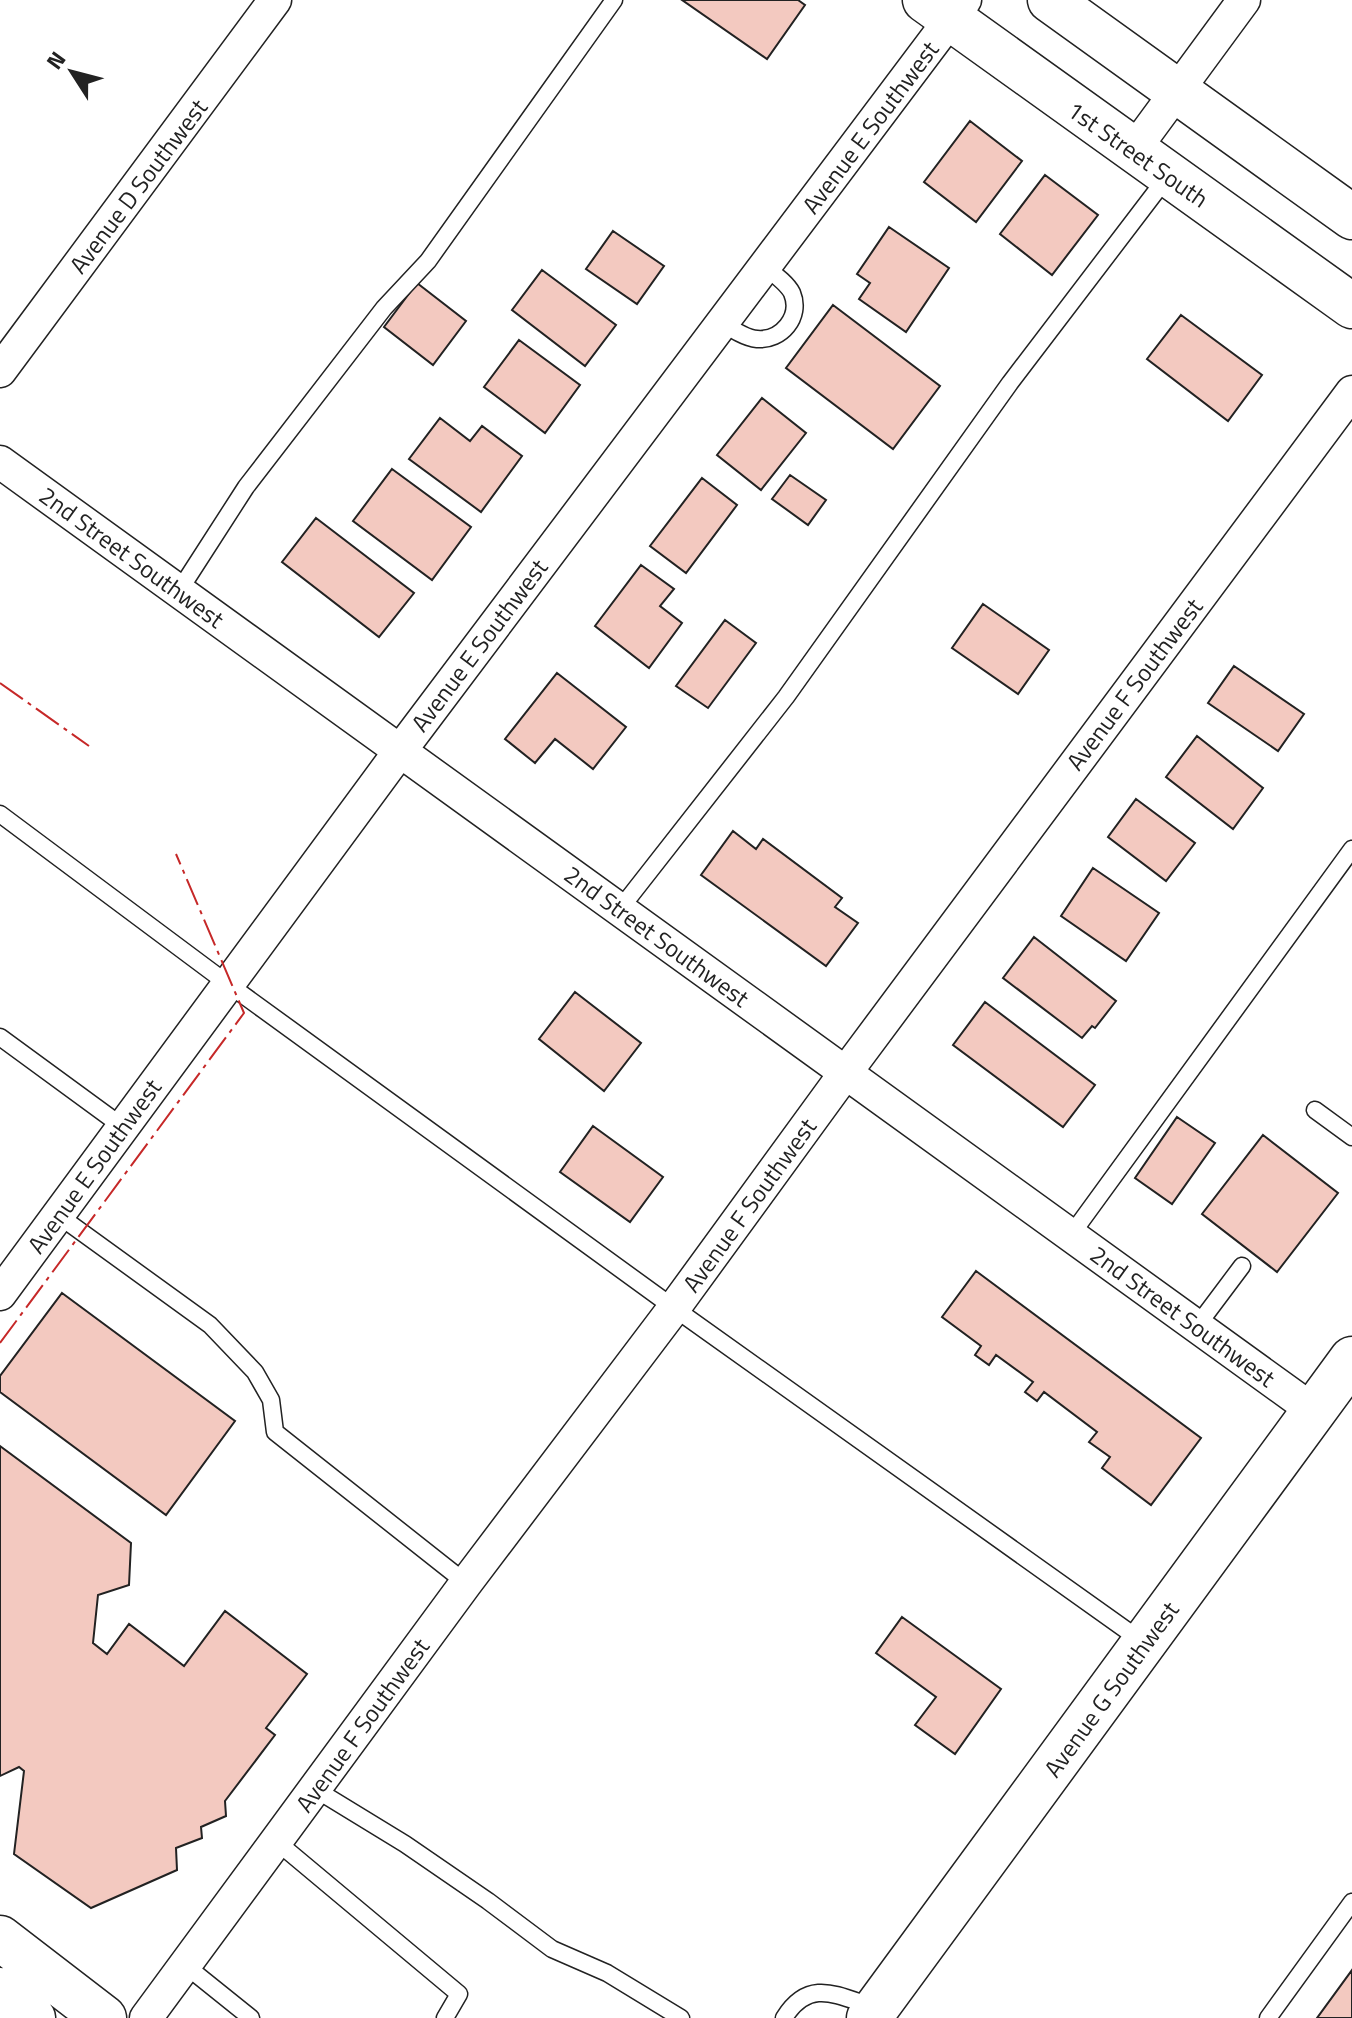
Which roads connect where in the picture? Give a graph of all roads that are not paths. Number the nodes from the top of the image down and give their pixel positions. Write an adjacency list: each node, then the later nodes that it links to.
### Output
1 (275, 0): 13 (street, Avenue D Southwest)
2 (614, 0): 16 (lane)
3 (1050, 0): 6 (street)
4 (1244, 0): 6 (street)
5 (947, 6): 7 (street, 1st Street South); 10 (street, Avenue E Southwest)
6 (1177, 92): 7 (street); 9 (street)
7 (1133, 151): 8 (street, 1st Street South)
8 (1169, 176): 11 (street, 1st Street South); 20 (lane)
9 (1352, 217)
10 (765, 267): 12 (street, Avenue E Southwest); 12 (lane)
11 (1352, 306)
12 (723, 323): 17 (street, Avenue E Southwest)
13 (0, 371)
14 (1352, 392): 23 (street, Avenue F Southwest)
15 (0, 462): 16 (street, 2nd Street Southwest)
16 (179, 591): 17 (street, 2nd Street Southwest)
17 (400, 751): 20 (street, 2nd Street Southwest); 21 (street, Avenue E Southwest)
18 (0, 814): 21 (lane)
19 (1352, 849): 28 (lane)
20 (620, 909): 23 (street, 2nd Street Southwest)
21 (228, 984): 25 (street, Avenue E Southwest); 31 (lane)
22 (0, 1037): 25 (lane)
23 (846, 1072): 28 (street, 2nd Street Southwest); 31 (street, Avenue F Southwest)
24 (1315, 1110): 26 (lane)
25 (123, 1127): 27 (street, Avenue E Southwest)
26 (1352, 1137)
27 (58, 1215): 30 (street, Avenue E Southwest); 35 (lane)
28 (1071, 1235): 32 (street, 2nd Street Southwest)
29 (1242, 1266): 32 (lane)
30 (0, 1294)
31 (674, 1308): 35 (street, Avenue F Southwest); 36 (lane)
32 (1197, 1326): 34 (street, 2nd Street Southwest)
33 (1352, 1359): 34 (street, Avenue G Southwest)
34 (1314, 1411): 36 (street, Avenue G Southwest)
35 (466, 1583): 37 (street, Avenue F Southwest)
36 (1145, 1643): 43 (street, Avenue G Southwest)
37 (315, 1789): 38 (street, Avenue F Southwest); 49 (lane)
38 (276, 1841): 41 (street, Avenue F Southwest); 48 (lane)
39 (1352, 1902): 51 (lane)
40 (0, 1938): 45 (street)
41 (185, 1965): 46 (street, Avenue F Southwest); 47 (lane)
42 (0, 1990): 44 (street)
43 (873, 2013): 50 (lane)
44 (33, 2018)
45 (104, 2018)
46 (146, 2018)
47 (251, 2018)
48 (445, 2018)
49 (681, 2018)
50 (784, 2018)
51 (1268, 2018)

